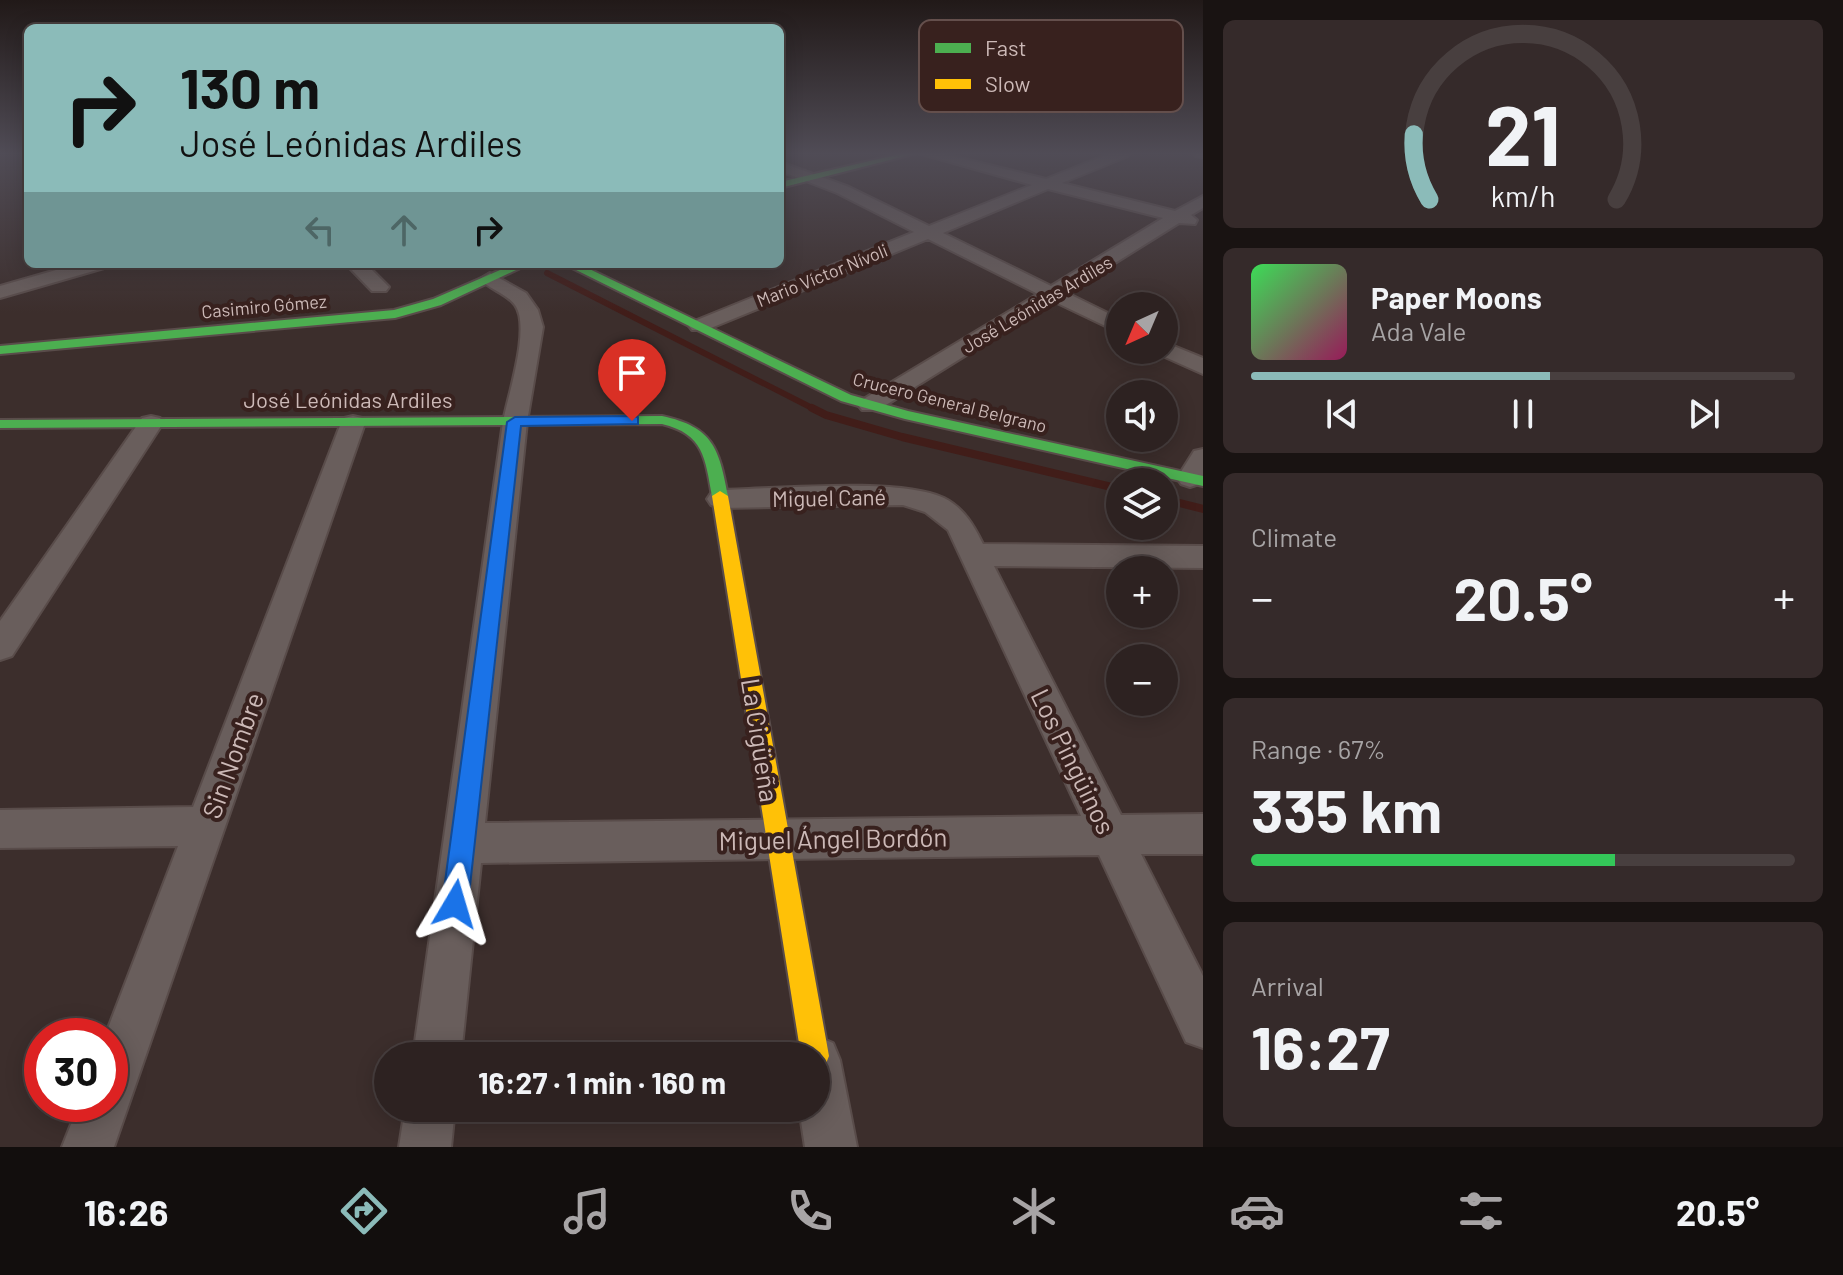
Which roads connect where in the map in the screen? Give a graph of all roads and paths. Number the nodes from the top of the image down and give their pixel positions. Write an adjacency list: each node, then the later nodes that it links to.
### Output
1 (875, 207): 7 (street)
2 (990, 207): 7 (street, Mario Víctor Nívoli)
3 (1138, 207): 5 (street)
4 (1194, 207): 5 (street, José Leónidas Ardiles)
5 (1178, 217): 6 (street); 15 (street, José Leónidas Ardiles)
6 (1203, 223)
7 (929, 232): 15 (street); 17 (street, Mario Víctor Nívoli)
8 (83, 268): 14 (street)
9 (359, 268): 13 (street)
10 (514, 268): 12 (street, Casimiro Gómez)
11 (578, 268): 17 (street, Crucero General Belgrano)
12 (490, 279): 18 (street, Casimiro Gómez); 22 (street)
13 (378, 287)
14 (0, 292)
15 (1054, 295): 16 (street); 21 (street, José Leónidas Ardiles)
16 (1106, 320)
17 (699, 326): 21 (street, Crucero General Belgrano)
18 (0, 350)
19 (1178, 355): 20 (street)
20 (1203, 367)
21 (870, 405): 27 (street, Crucero General Belgrano)
22 (515, 422): 24 (street, José Leónidas Ardiles); 26 (street, José Leónidas Ardiles); 38 (street)
23 (151, 423): 24 (street, José Leónidas Ardiles); 25 (street, José Leónidas Ardiles); 32 (street)
24 (353, 423): 33 (street, Sin Nombre)
25 (0, 424)
26 (695, 429): 28 (street, La Cigüeña)
27 (1199, 472)
28 (721, 499): 29 (street, Miguel Cané); 37 (street, La Cigüeña)
29 (935, 505): 30 (street, Los Pingüinos)
30 (974, 555): 31 (street); 36 (street, Los Pingüinos)
31 (1203, 557)
32 (0, 647)
33 (206, 826): 34 (street); 40 (street, Sin Nombre)
34 (0, 829)
35 (1203, 834): 36 (street, Miguel Ángel Bordón)
36 (1111, 835): 37 (street, Miguel Ángel Bordón); 39 (street, Los Pingüinos)
37 (778, 838): 38 (street, Miguel Ángel Bordón); 42 (street, La Cigüeña)
38 (463, 843): 41 (street)
39 (1203, 1025)
40 (128, 1038)
41 (439, 1042)
42 (813, 1042)
43 (97, 1122): 46 (street)
44 (428, 1122): 47 (street)
45 (827, 1122): 48 (street, La Cigüeña)
46 (88, 1147)
47 (425, 1147)
48 (831, 1147)

